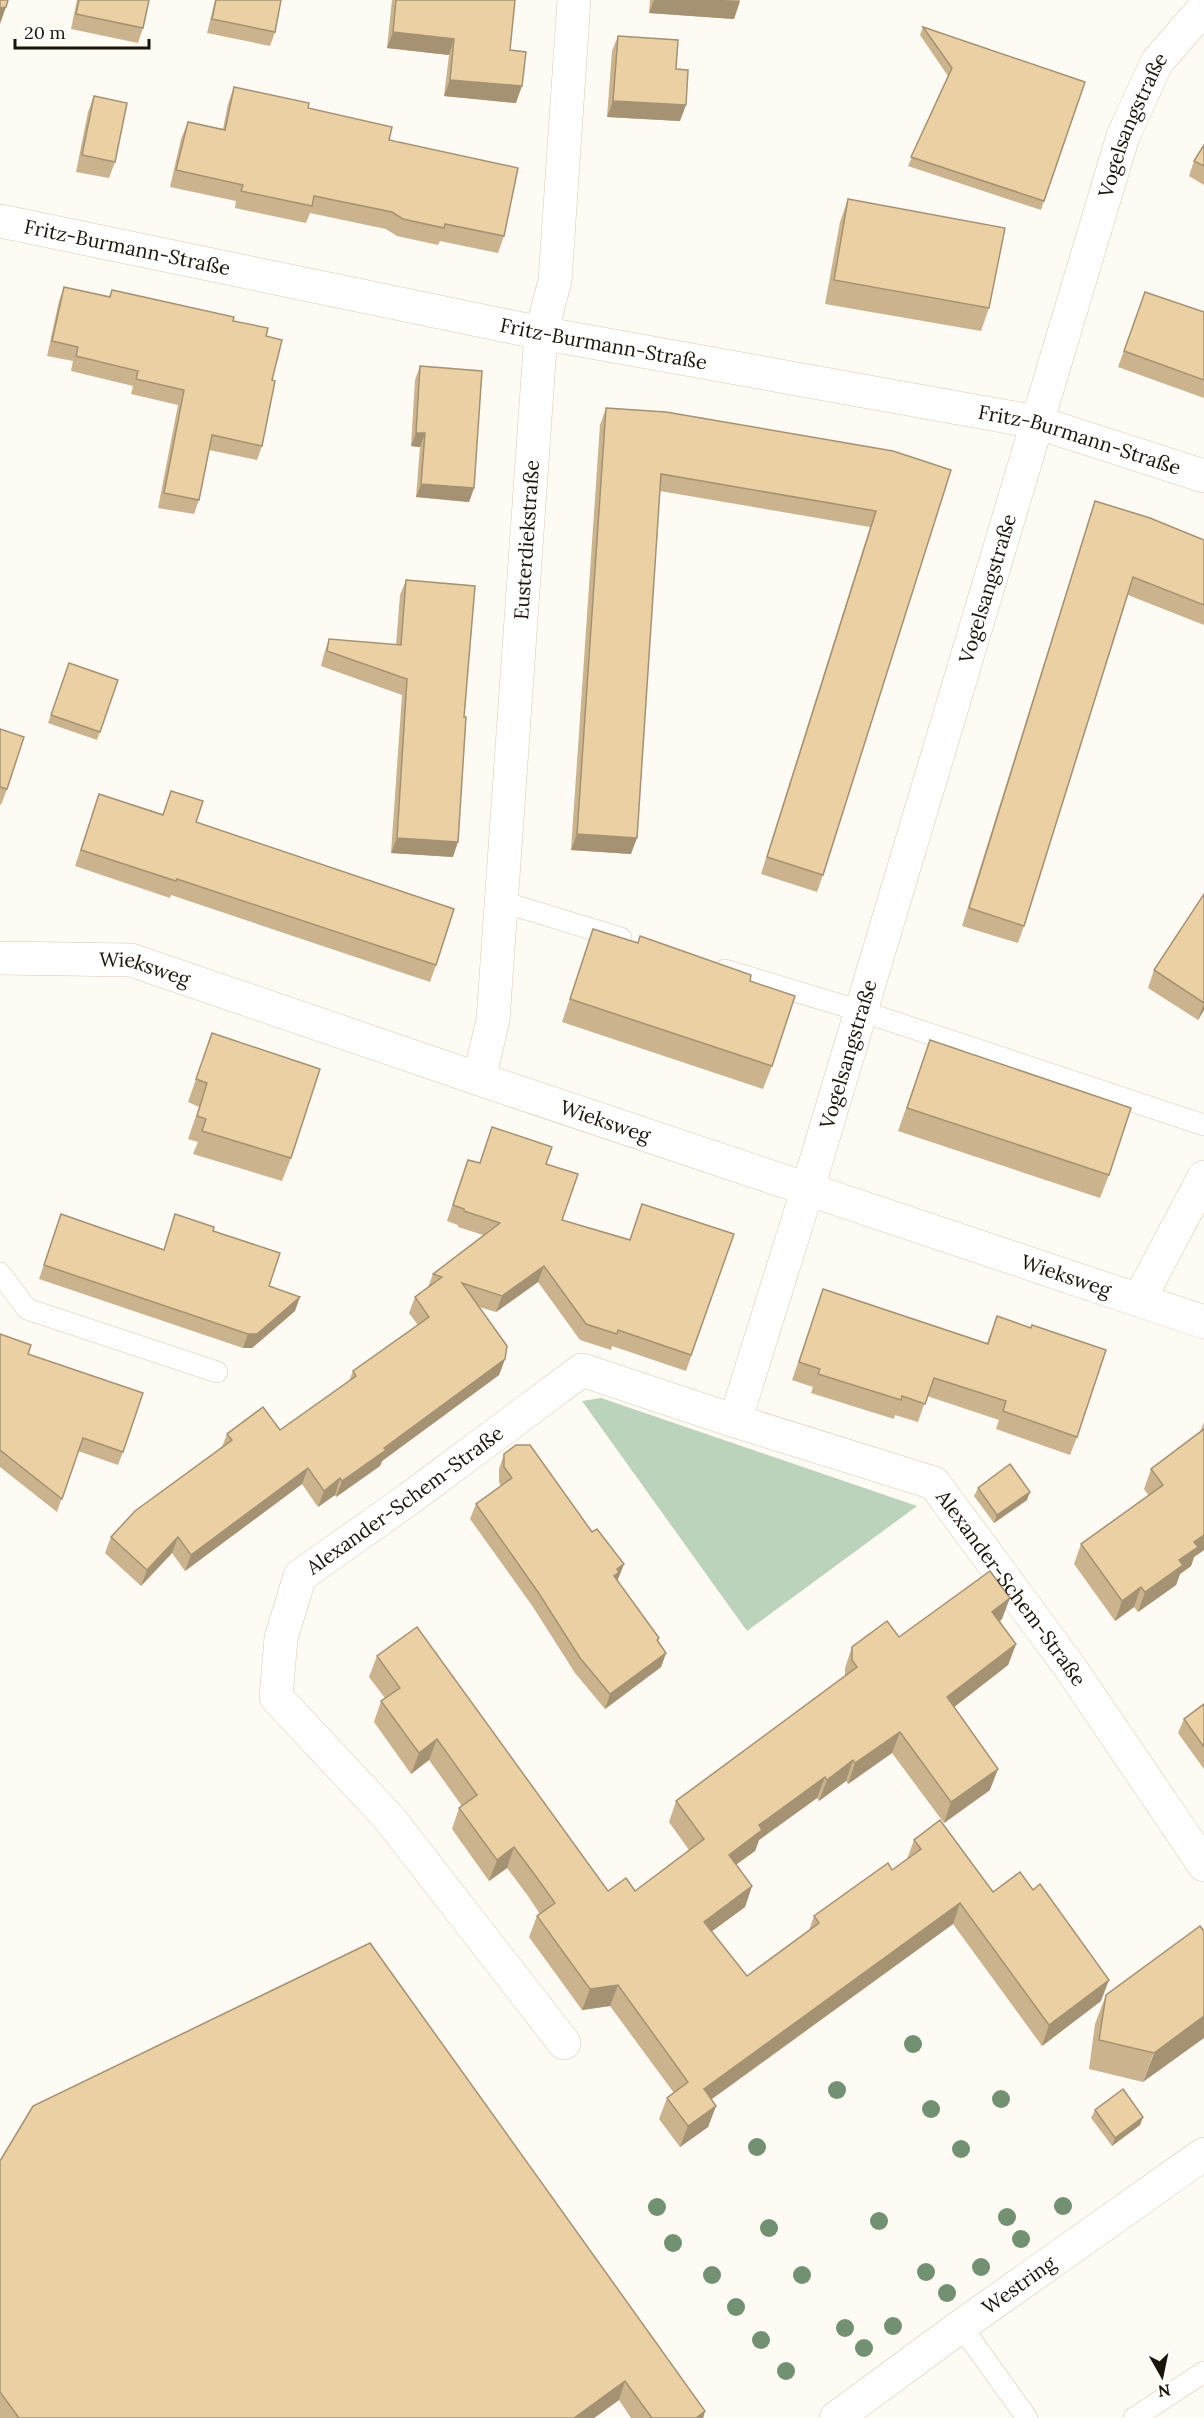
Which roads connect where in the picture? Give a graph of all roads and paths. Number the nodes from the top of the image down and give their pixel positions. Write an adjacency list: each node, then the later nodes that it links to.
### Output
1 (574, 0): 4 (street, Eusterdiekstraße)
2 (1204, 8): 5 (street, Vogelsangstraße)
3 (0, 221): 4 (street, Fritz-Burmann-Straße)
4 (541, 333): 5 (street, Fritz-Burmann-Straße); 7 (street, Eusterdiekstraße)
5 (1036, 422): 6 (street, Fritz-Burmann-Straße); 11 (street, Vogelsangstraße)
6 (1204, 476)
7 (502, 905): 8 (lane); 12 (street, Eusterdiekstraße)
8 (639, 943)
9 (0, 958): 12 (street, Wieksweg)
10 (705, 964): 11 (lane)
11 (861, 1011): 13 (lane); 15 (street, Vogelsangstraße)
12 (479, 1079): 15 (street, Wieksweg)
13 (1204, 1125)
14 (1204, 1177): 17 (street)
15 (808, 1188): 17 (street, Wieksweg); 20 (street)
16 (0, 1273): 19 (lane)
17 (1139, 1300): 18 (street, Wieksweg)
18 (1204, 1322)
19 (217, 1372)
20 (735, 1421): 21 (street, Alexander-Schem-Straße); 22 (street, Alexander-Schem-Straße)
21 (1204, 1865)
22 (564, 2043)
23 (1204, 2154): 24 (street, Westring)
24 (961, 2326): 26 (street, Westring); 27 (lane)
25 (1204, 2372): 28 (lane)
26 (836, 2418)
27 (1028, 2418)
28 (1134, 2418)

